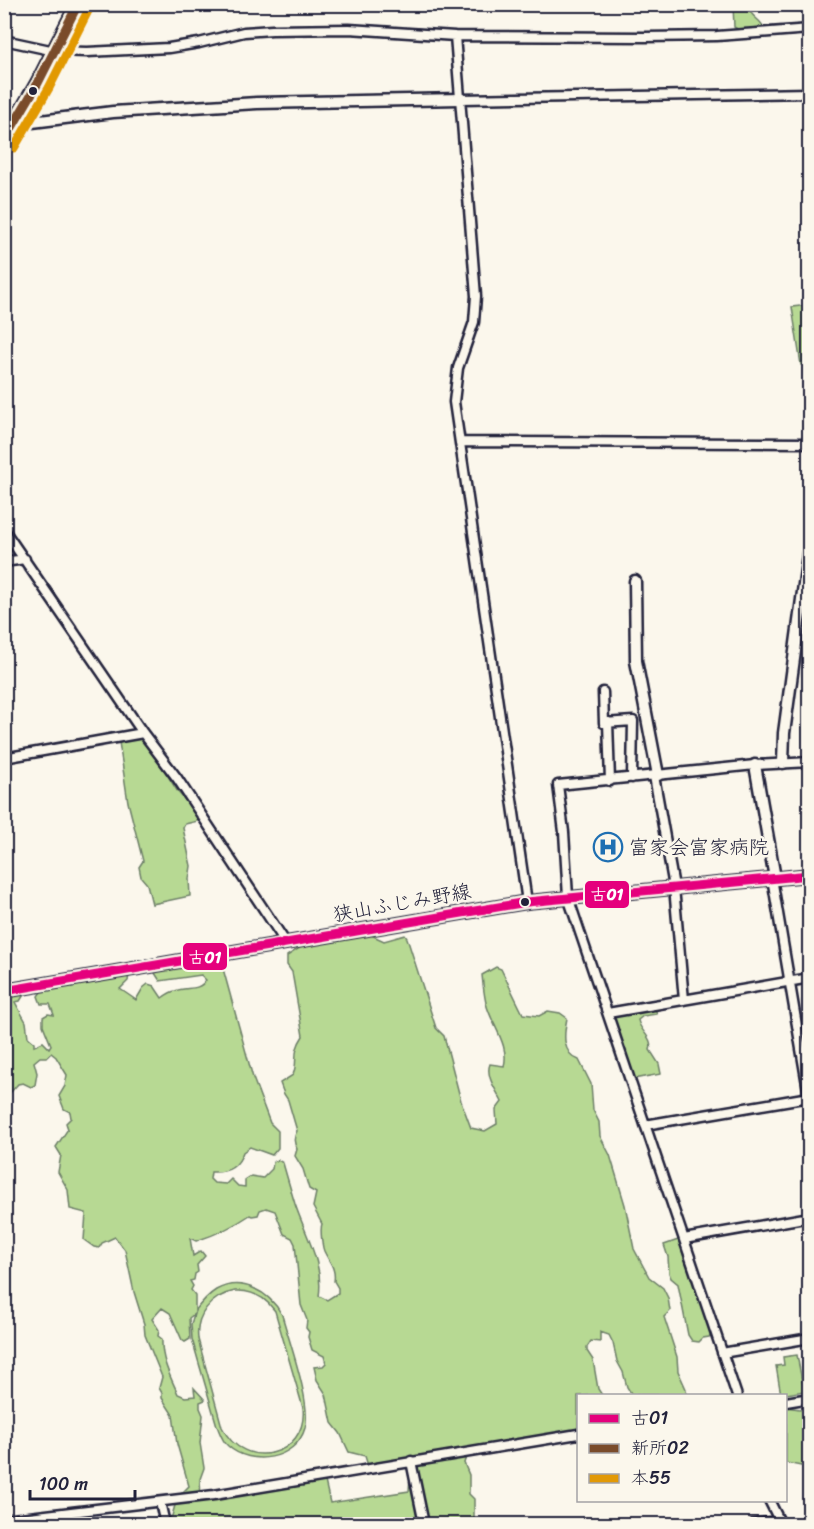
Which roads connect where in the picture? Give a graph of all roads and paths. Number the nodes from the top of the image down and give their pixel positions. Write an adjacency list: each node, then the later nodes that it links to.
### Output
1 (78, 4): 5 (main road)
2 (810, 29): 3 (street)
3 (455, 36): 5 (street); 7 (street)
4 (4, 40): 5 (street)
5 (56, 51): 8 (main road)
6 (810, 93): 7 (street)
7 (461, 99): 8 (street); 10 (street)
8 (10, 124): 9 (main road)
9 (4, 142)
10 (460, 442): 11 (street); 33 (street)
11 (810, 443)
12 (4, 530): 14 (street)
13 (809, 547): 24 (street)
14 (25, 559): 15 (street); 21 (street)
15 (4, 562)
16 (635, 581): 18 (street)
17 (603, 692): 19 (street)
18 (646, 720): 20 (street); 26 (street)
19 (608, 722): 20 (street); 28 (street)
20 (633, 722): 27 (street)
21 (142, 733): 22 (street); 34 (street)
22 (4, 758)
23 (810, 762): 24 (street)
24 (783, 764): 25 (street)
25 (755, 765): 26 (street); 30 (street)
26 (656, 776): 27 (street); 31 (street)
27 (632, 778): 28 (street)
28 (610, 780): 32 (street)
29 (810, 875): 30 (main road, 狭山ふじみ野線)
30 (773, 878): 31 (main road, 狭山ふじみ野線); 36 (street)
31 (674, 887): 32 (main road, 狭山ふじみ野線); 38 (street)
32 (568, 897): 33 (main road, 狭山ふじみ野線); 39 (street)
33 (527, 902): 34 (main road, 狭山ふじみ野線)
34 (286, 943): 37 (main road, 狭山ふじみ野線)
35 (810, 978): 36 (street)
36 (789, 982): 38 (street); 40 (street)
37 (4, 991)
38 (684, 1000): 39 (street)
39 (608, 1013): 41 (street)
40 (809, 1100): 41 (street)
41 (645, 1125): 43 (street)
42 (810, 1217): 43 (street)
43 (684, 1239): 45 (street)
44 (810, 1338): 45 (street)
45 (722, 1353): 46 (street)
46 (737, 1394)
47 (810, 1398): 48 (street)
48 (787, 1402)
49 (577, 1434): 50 (street)
50 (411, 1461): 51 (street); 56 (street)
51 (160, 1502): 53 (street); 55 (street)
52 (770, 1502): 54 (street)
53 (4, 1520)
54 (780, 1522): 57 (street)
55 (165, 1524)
56 (424, 1524)
57 (754, 1524)

